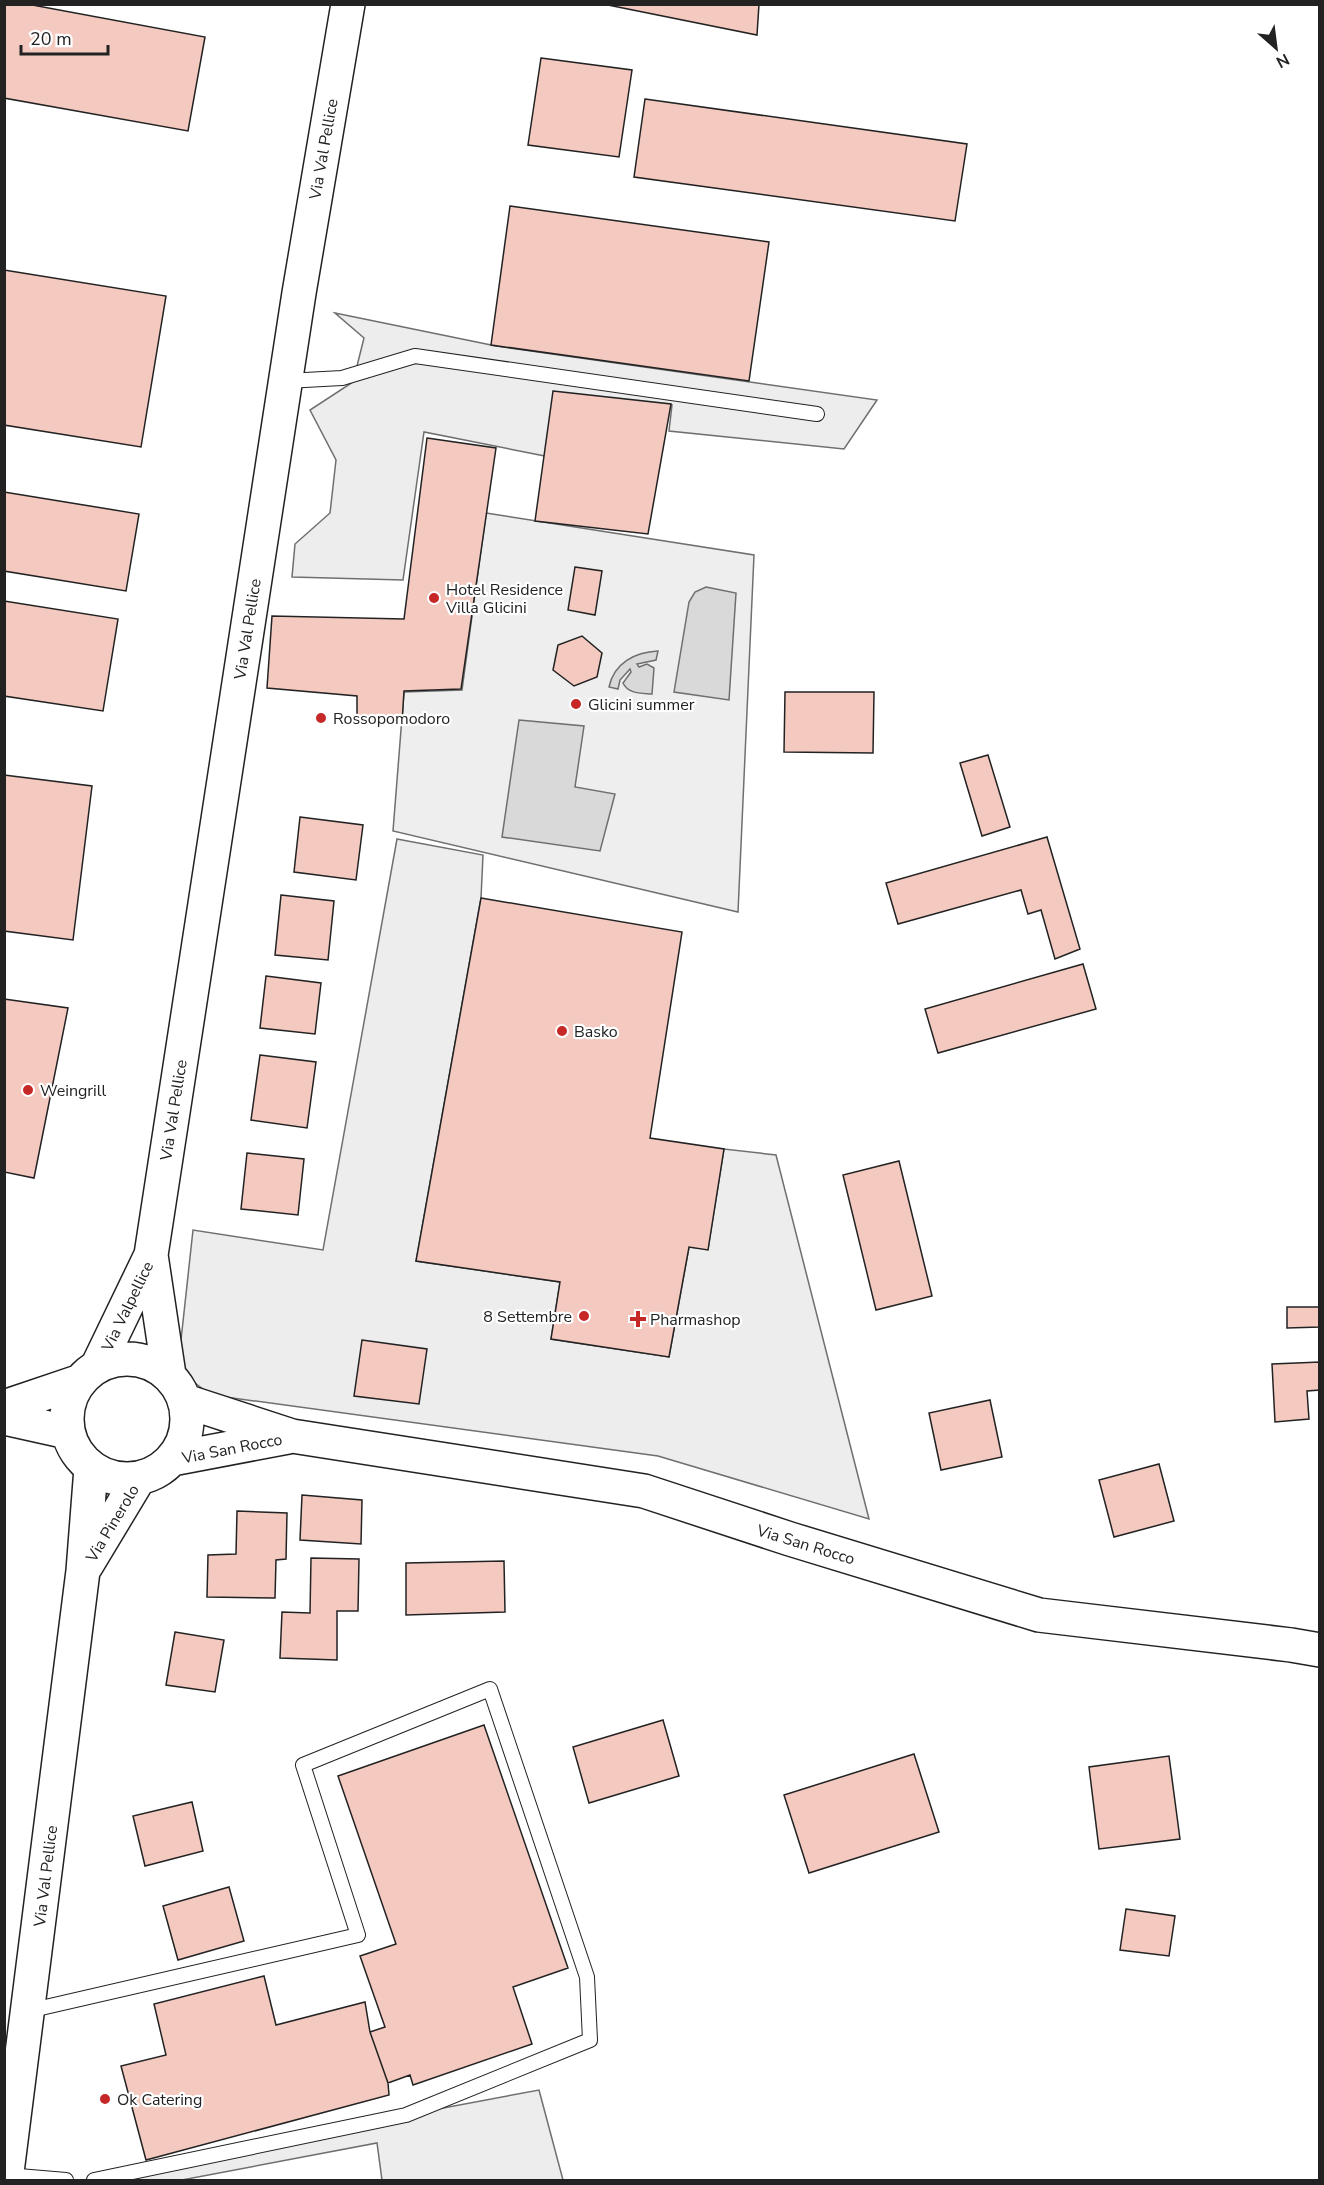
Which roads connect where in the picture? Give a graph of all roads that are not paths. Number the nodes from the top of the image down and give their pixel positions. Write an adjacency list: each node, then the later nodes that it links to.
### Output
1 (348, 4): 2 (street, Via Val Pellice)
2 (285, 381): 3 (lane); 4 (street, Via Val Pellice)
3 (817, 414)
4 (151, 1255): 5 (street, Via Valpellice); 6 (street, Via Valpellice)
5 (88, 1374): 6 (street); 7 (street); 9 (street)
6 (177, 1388): 10 (street, Via San Rocco); 11 (street)
7 (4, 1407)
8 (4, 1418): 9 (street)
9 (67, 1432): 12 (street)
10 (292, 1436): 11 (street, Via San Rocco); 15 (street, Via San Rocco)
11 (172, 1459): 13 (street)
12 (91, 1468): 13 (street); 14 (street, Via Pinerolo)
13 (139, 1478): 14 (street, Via Pinerolo)
14 (83, 1571): 16 (street, Via Val Pellice)
15 (1320, 1650)
16 (28, 2011): 17 (street, Via Val Pellice); 19 (lane)
17 (7, 2178): 18 (lane)
18 (66, 2181)
19 (94, 2181)

